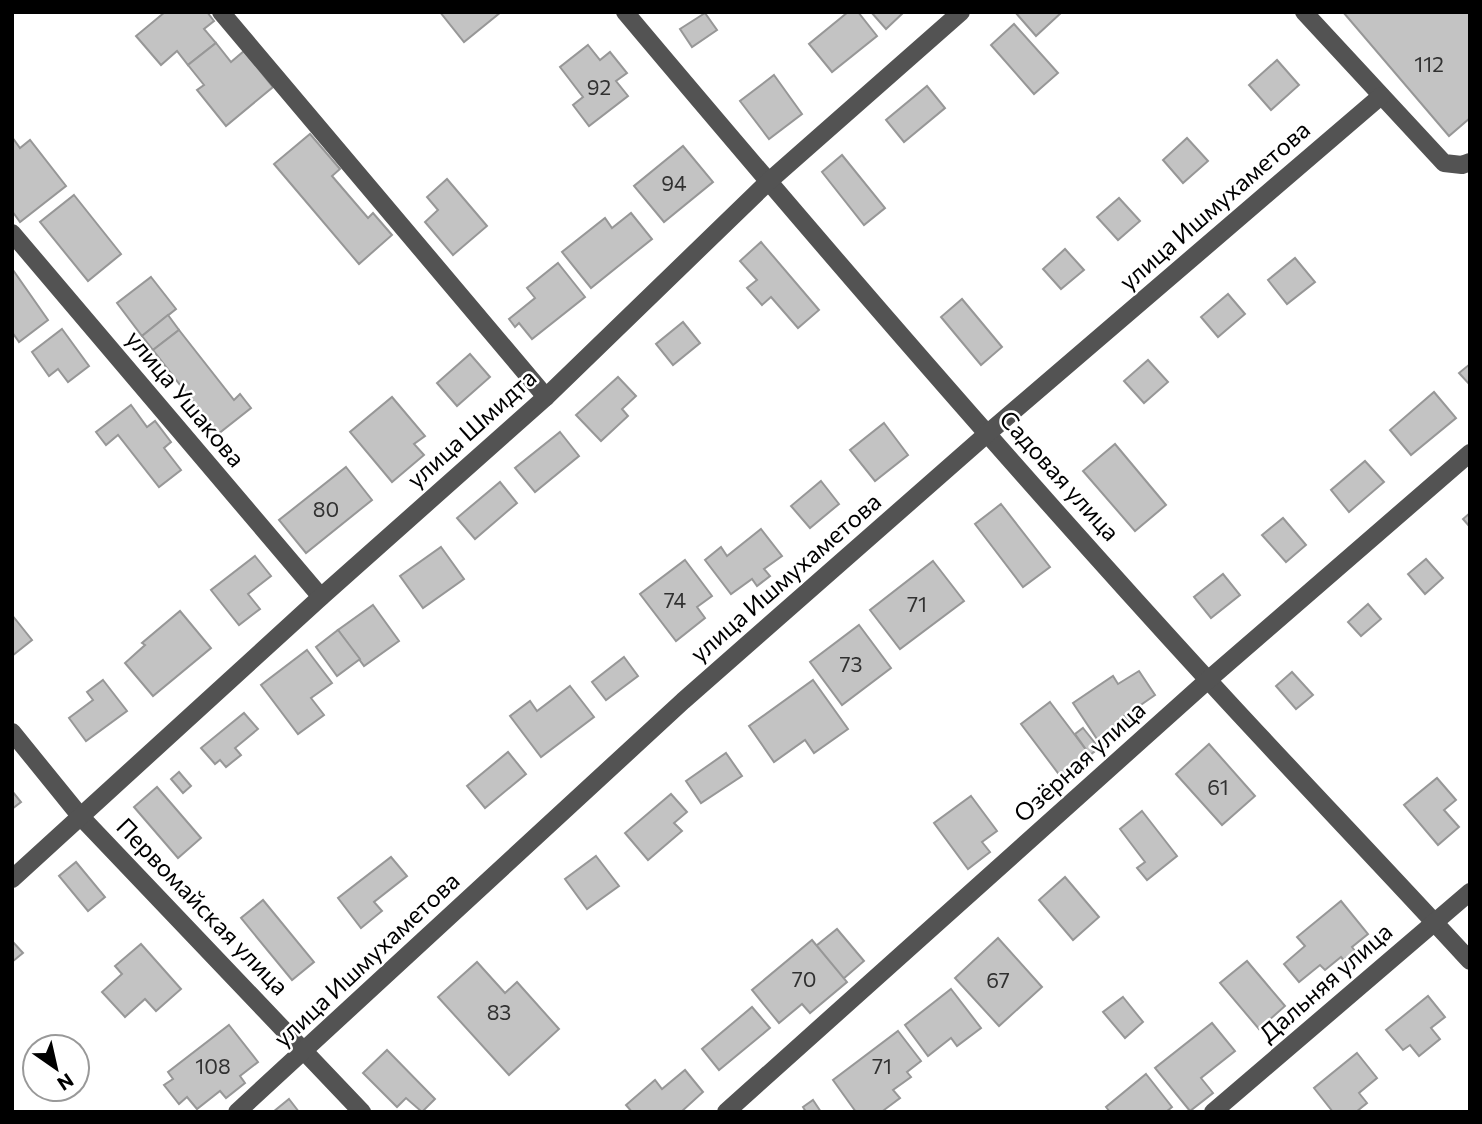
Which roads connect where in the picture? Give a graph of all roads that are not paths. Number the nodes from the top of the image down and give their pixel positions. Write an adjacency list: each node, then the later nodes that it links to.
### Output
1 (221, 12): 9 (street)
2 (625, 12): 7 (street, Садовая улица)
3 (961, 12): 7 (street, улица Шмидта)
4 (1304, 12): 5 (street)
5 (1381, 96): 6 (street); 10 (street, улица Ишмухаметова)
6 (1470, 162)
7 (768, 182): 9 (street, улица Шмидта); 10 (street, Садовая улица)
8 (12, 233): 12 (street, улица Ушакова)
9 (546, 397): 12 (street, улица Шмидта)
10 (988, 433): 13 (street, Садовая улица); 20 (street, улица Ишмухаметова)
11 (1470, 453): 13 (street, Озёрная улица)
12 (321, 597): 15 (street, улица Шмидта)
13 (1208, 680): 18 (street, Садовая улица); 23 (street, Озёрная улица)
14 (12, 732): 15 (street, Первомайская улица)
15 (81, 817): 16 (street, улица Шмидта); 20 (street, Первомайская улица)
16 (12, 879)
17 (1470, 892): 18 (street, Дальняя улица)
18 (1434, 923): 19 (street, Садовая улица); 24 (street, Дальняя улица)
19 (1470, 961)
20 (306, 1050): 21 (street, улица Ишмухаметова); 22 (street, Первомайская улица)
21 (237, 1112)
22 (362, 1112)
23 (726, 1112)
24 (1213, 1112)

